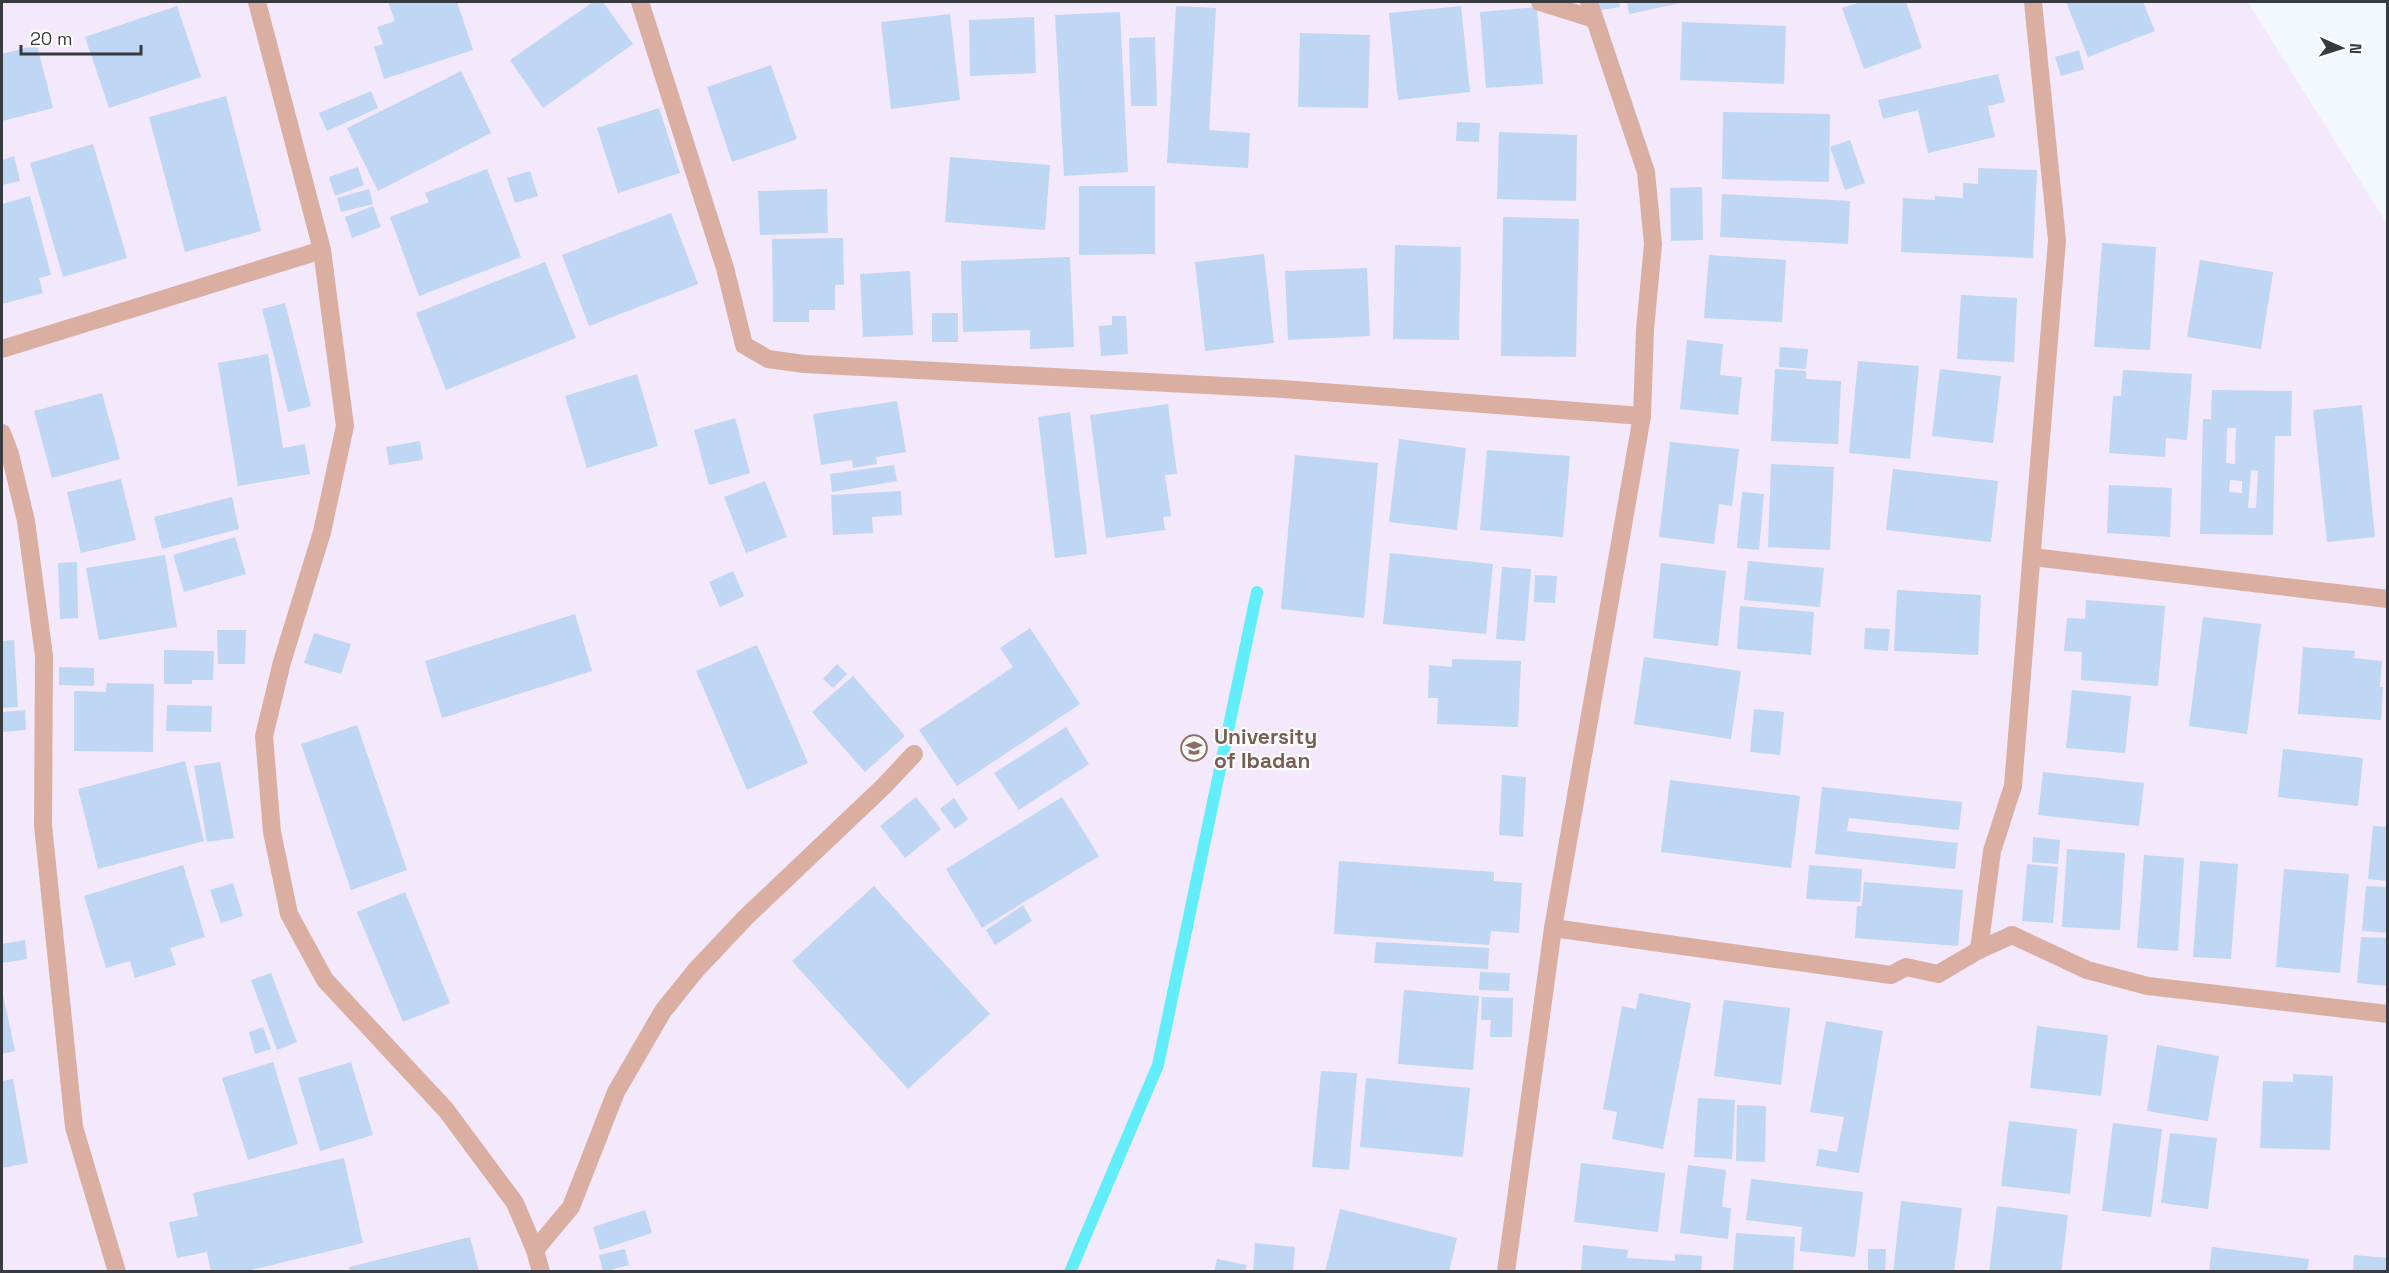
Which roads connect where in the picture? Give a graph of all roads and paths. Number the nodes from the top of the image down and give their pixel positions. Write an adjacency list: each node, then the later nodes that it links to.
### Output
1 (257, 2): 6 (street)
2 (640, 2): 8 (street)
3 (1540, 2): 5 (street)
4 (2033, 2): 10 (street)
5 (1591, 10): 8 (street)
6 (322, 250): 7 (street); 16 (street)
7 (2, 349)
8 (1642, 416): 13 (street)
9 (2, 433): 17 (street)
10 (2032, 557): 11 (street); 14 (street)
11 (2388, 599)
12 (914, 754): 16 (street)
13 (1553, 928): 14 (street); 19 (street)
14 (1979, 950): 15 (street)
15 (2388, 1014)
16 (535, 1250): 18 (street)
17 (117, 1272)
18 (541, 1272)
19 (1506, 1272)

